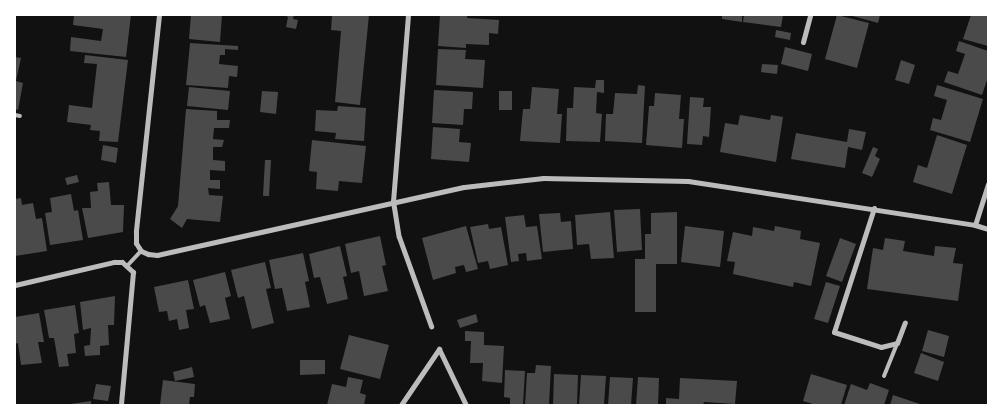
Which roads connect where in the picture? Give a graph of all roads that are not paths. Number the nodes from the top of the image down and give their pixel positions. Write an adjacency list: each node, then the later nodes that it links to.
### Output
1 (159, 15): 10 (street)
2 (408, 15): 6 (street)
3 (810, 15): 4 (street)
4 (803, 42)
5 (988, 184): 8 (street)
6 (393, 201): 7 (street); 10 (street); 14 (street)
7 (874, 208): 8 (street); 15 (street)
8 (975, 224): 9 (street)
9 (988, 229)
10 (141, 251): 11 (lane)
11 (128, 266): 12 (street); 17 (street)
12 (15, 285)
13 (905, 322): 15 (street)
14 (431, 326)
15 (897, 342): 16 (lane)
16 (884, 376)
17 (121, 405)
18 (401, 405): 19 (street)
19 (466, 405)

